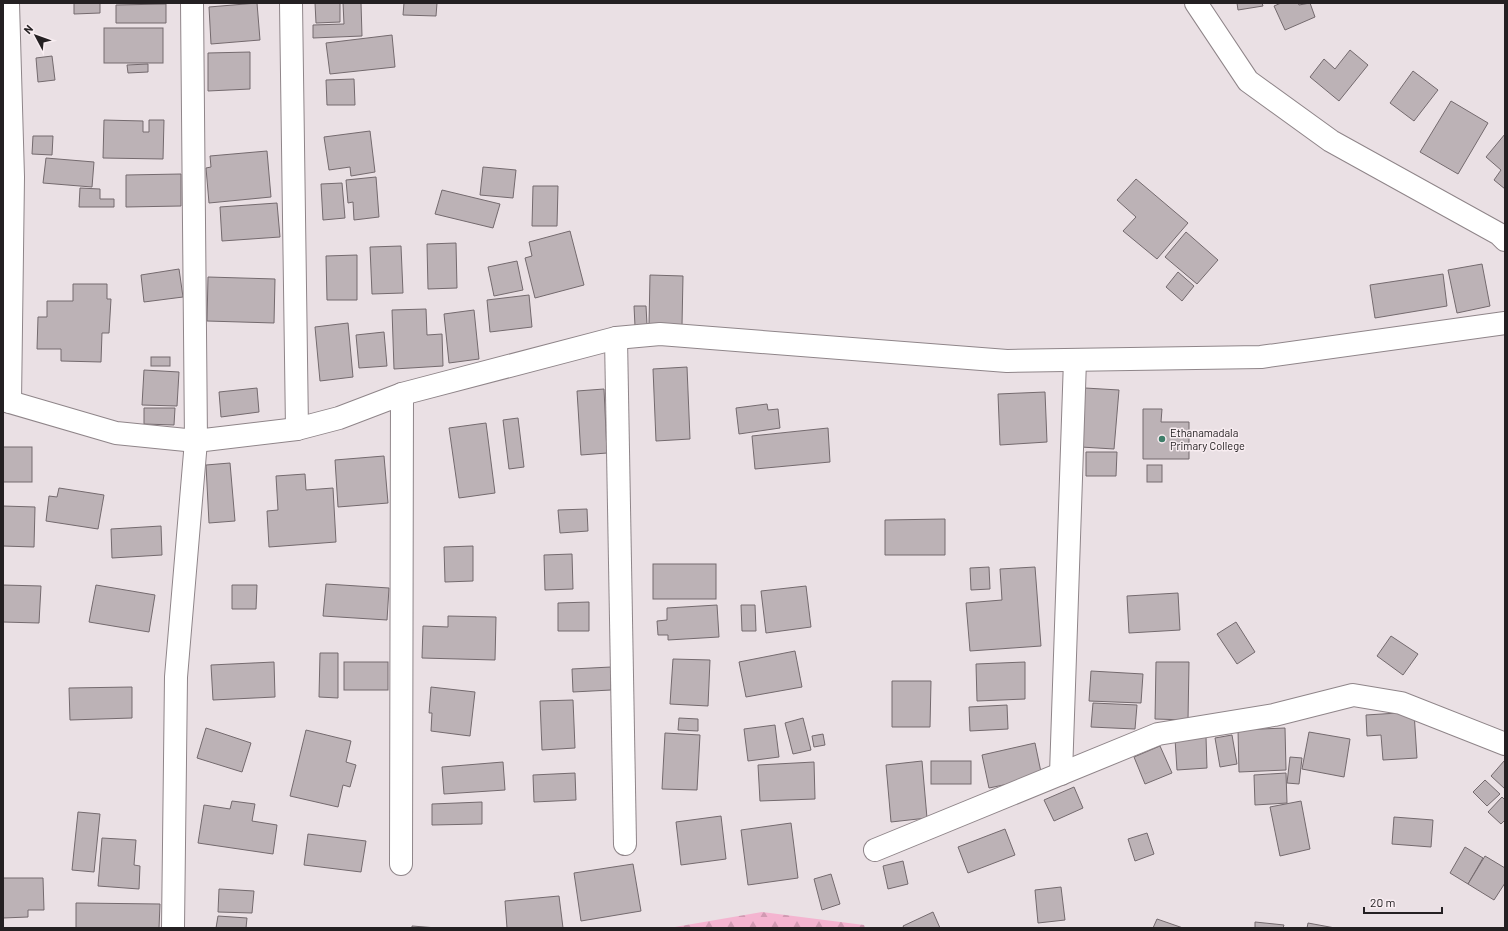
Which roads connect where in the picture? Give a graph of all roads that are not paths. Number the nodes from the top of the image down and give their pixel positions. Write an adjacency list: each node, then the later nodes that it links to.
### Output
1 (8, 3): 5 (street)
2 (192, 3): 13 (street)
3 (291, 3): 12 (street)
4 (1196, 3): 6 (street)
5 (8, 175): 11 (street)
6 (1505, 240)
7 (1505, 323): 9 (street)
8 (616, 338): 9 (street); 10 (street); 16 (street)
9 (1075, 360): 15 (street)
10 (402, 394): 12 (street); 18 (street)
11 (6, 401): 13 (street)
12 (297, 428): 13 (street)
13 (196, 441): 19 (street)
14 (1505, 744): 15 (street)
15 (1061, 774): 17 (street)
16 (625, 844)
17 (874, 850)
18 (401, 864)
19 (173, 928)

